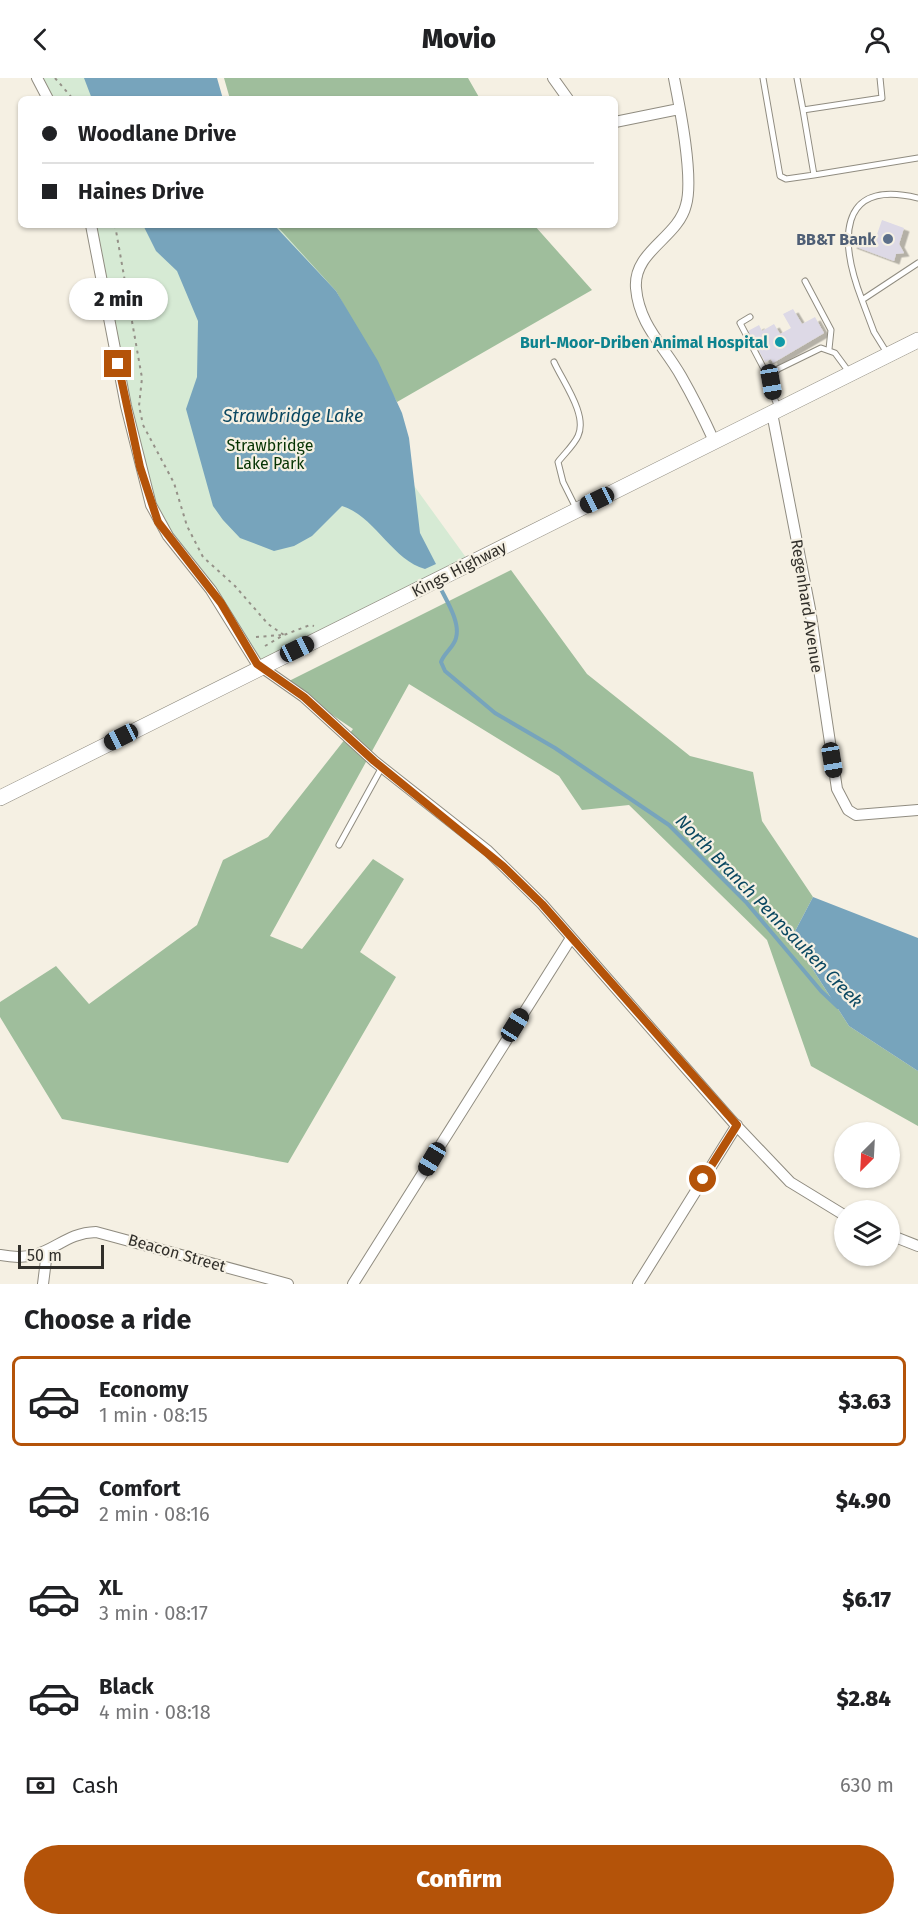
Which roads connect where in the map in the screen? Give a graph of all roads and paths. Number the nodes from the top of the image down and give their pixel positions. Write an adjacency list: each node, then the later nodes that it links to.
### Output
1 (37, 78): 8 (street)
2 (55, 78): 9 (path)
3 (553, 78): 10 (street)
4 (674, 78): 11 (street)
5 (763, 78): 15 (lane)
6 (797, 78): 12 (lane)
7 (880, 78): 12 (lane)
8 (46, 96)
9 (70, 96)
10 (566, 96)
11 (679, 109): 13 (street); 30 (street)
12 (803, 110): 15 (lane)
13 (618, 121)
14 (918, 158): 15 (lane)
15 (814, 175)
16 (918, 198): 21 (lane)
17 (92, 228): 36 (street)
18 (116, 228): 33 (path)
19 (918, 263): 21 (lane)
20 (805, 281): 24 (lane)
21 (862, 300): 25 (lane)
22 (750, 317): 27 (lane)
23 (918, 340): 25 (main road, Kings Highway)
24 (829, 349): 27 (lane); 28 (lane)
25 (888, 355): 28 (main road, Kings Highway)
26 (554, 362): 31 (lane)
27 (772, 374): 29 (lane)
28 (850, 374): 29 (main road, Kings Highway)
29 (776, 411): 30 (main road, Kings Highway); 39 (street, Regenhard Avenue)
30 (714, 441): 31 (main road, Kings Highway)
31 (577, 510): 36 (main road, Kings Highway)
32 (314, 626): 33 (path)
33 (284, 635): 34 (path); 35 (path)
34 (256, 637)
35 (265, 646)
36 (262, 667): 37 (street); 38 (main road, Kings Highway)
37 (382, 767): 40 (lane); 41 (street)
38 (0, 797)
39 (918, 810)
40 (339, 845)
41 (571, 938): 42 (street); 50 (street)
42 (737, 1125): 43 (street); 51 (street)
43 (834, 1209)
44 (900, 1239): 45 (street)
45 (918, 1246)
46 (47, 1252): 47 (street, Beacon Street); 48 (street); 49 (street, Beacon Street)
47 (0, 1255)
48 (43, 1284)
49 (288, 1284)
50 (353, 1284)
51 (638, 1284)

